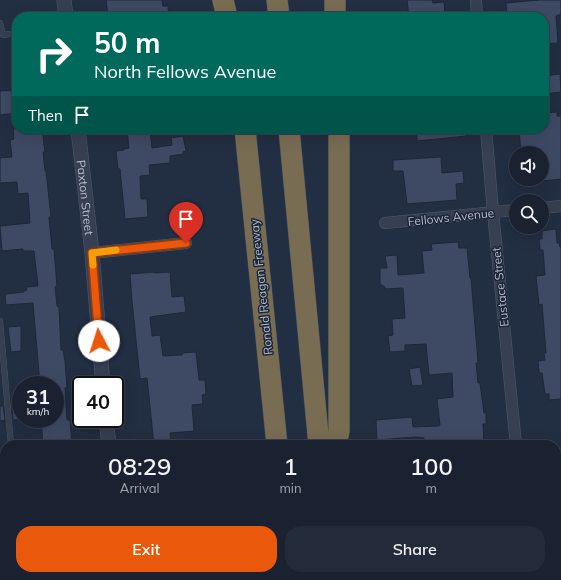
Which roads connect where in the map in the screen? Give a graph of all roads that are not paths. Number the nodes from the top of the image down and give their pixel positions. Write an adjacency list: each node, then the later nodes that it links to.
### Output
1 (64, 0): 7 (street)
2 (223, 0): 8 (highway)
3 (233, 0): 9 (highway)
4 (277, 0): 10 (highway)
5 (335, 0): 11 (highway)
6 (476, 0): 12 (street)
7 (65, 12)
8 (226, 12)
9 (234, 12)
10 (278, 12)
11 (336, 12)
12 (477, 12)
13 (0, 23): 14 (lane)
14 (12, 34)
15 (79, 134): 26 (street, Paxton Street)
16 (245, 134): 32 (highway, Ronald Reagan Freeway)
17 (289, 134): 33 (highway)
18 (338, 134): 34 (highway)
19 (486, 134): 23 (street, Eustace Street)
20 (561, 206): 21 (street)
21 (549, 207)
22 (509, 211): 23 (street, Fellows Avenue)
23 (492, 212): 24 (street, Fellows Avenue); 35 (street, Eustace Street)
24 (386, 223)
25 (186, 243): 26 (street)
26 (92, 253): 28 (street, Paxton Street)
27 (0, 321): 30 (lane)
28 (102, 376)
29 (107, 428): 31 (street)
30 (11, 440)
31 (108, 440)
32 (276, 440)
33 (319, 440)
34 (337, 440)
35 (515, 440)

